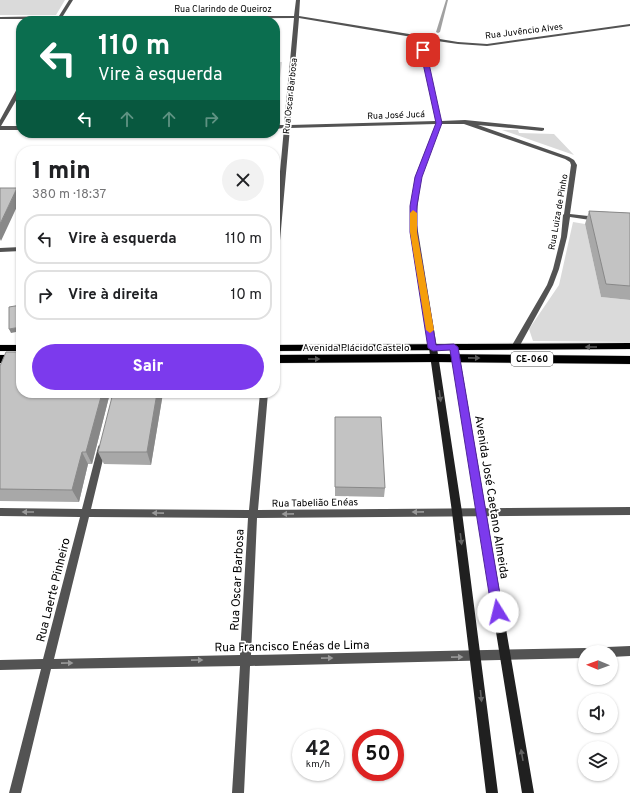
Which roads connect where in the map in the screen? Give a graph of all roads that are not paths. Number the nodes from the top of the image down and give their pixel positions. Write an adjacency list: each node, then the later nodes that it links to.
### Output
1 (71, 0): 3 (street)
2 (298, 0): 4 (street, Rua Oscar Barbosa)
3 (61, 16)
4 (298, 17): 7 (street, Rua Clarindo de Queiroz); 9 (street, Rua Clarindo de Queiroz); 15 (street, Rua Oscar Barbosa)
5 (0, 18): 6 (street, Rua Clarindo de Queiroz)
6 (16, 18)
7 (280, 18)
8 (630, 25): 9 (street, Rua Juvêncio Alves)
9 (420, 36): 12 (street)
10 (16, 96): 13 (street)
11 (465, 122): 12 (street, Rua José Jucá); 17 (street, Rua José Jucá); 19 (street, Rua Luiza de Pinho)
12 (439, 123): 15 (street, Rua José Jucá); 29 (street)
13 (0, 126): 16 (street)
14 (280, 127): 15 (street, Rua José Jucá)
15 (287, 127): 18 (street, Rua Oscar Barbosa)
16 (16, 128)
17 (542, 129)
18 (280, 202)
19 (566, 216): 20 (street); 25 (street, Rua Luiza de Pinho)
20 (602, 219)
21 (16, 250): 22 (street)
22 (1, 251)
23 (630, 346): 25 (main road, Avenida Plácido Castelo / CE-060, one-way to 25)
24 (454, 347): 25 (main road, Avenida Plácido Castelo / CE-060); 29 (main road, Avenida Plácido Castelo / CE-060); 30 (main road, Avenida José Caetano Almeida)
25 (515, 347)
26 (0, 348): 27 (main road)
27 (16, 348)
28 (280, 348): 29 (main road, Avenida Plácido Castelo / CE-060)
29 (434, 353): 30 (main road, Avenida Plácido Castelo / CE-060); 33 (main road, Avenida Plácido Castelo / CE-060, one-way to 29); 40 (main road, one-way to 40)
30 (456, 358): 34 (main road, Avenida Plácido Castelo / CE-060, one-way to 34); 41 (main road, Avenida José Caetano Almeida)
31 (0, 359): 32 (main road)
32 (16, 359)
33 (280, 359)
34 (630, 360)
35 (264, 398): 42 (street, Rua Oscar Barbosa)
36 (104, 438): 39 (street, Rua Laerte Pinheiro)
37 (630, 511): 41 (street, Rua Tabelião Enéas)
38 (0, 512): 39 (street, Rua Tabelião Enéas, one-way to 38)
39 (86, 512): 42 (street, Rua Tabelião Enéas, one-way to 39); 49 (street, Rua Laerte Pinheiro)
40 (457, 512): 41 (street, Rua Tabelião Enéas); 42 (street, Rua Tabelião Enéas, one-way to 42); 47 (main road, one-way to 47)
41 (481, 512): 46 (main road, Avenida José Caetano Almeida)
42 (253, 514): 48 (street, Rua Oscar Barbosa)
43 (578, 652): 46 (street, Rua Francisco Enéas de Lima)
44 (618, 652): 45 (street)
45 (630, 652)
46 (505, 654): 47 (street, Rua Francisco Enéas de Lima); 54 (main road, Avenida José Caetano Almeida, one-way to 46)
47 (476, 656): 48 (street, Rua Francisco Enéas de Lima, one-way to 47); 53 (main road, one-way to 53)
48 (246, 659): 49 (street, Rua Francisco Enéas de Lima, one-way to 48); 52 (street, Rua Oscar Barbosa)
49 (47, 664): 50 (street, Rua Francisco Enéas de Lima); 51 (street, Rua Laerte Pinheiro)
50 (0, 665)
51 (15, 793)
52 (238, 793)
53 (492, 793)
54 (528, 793)

